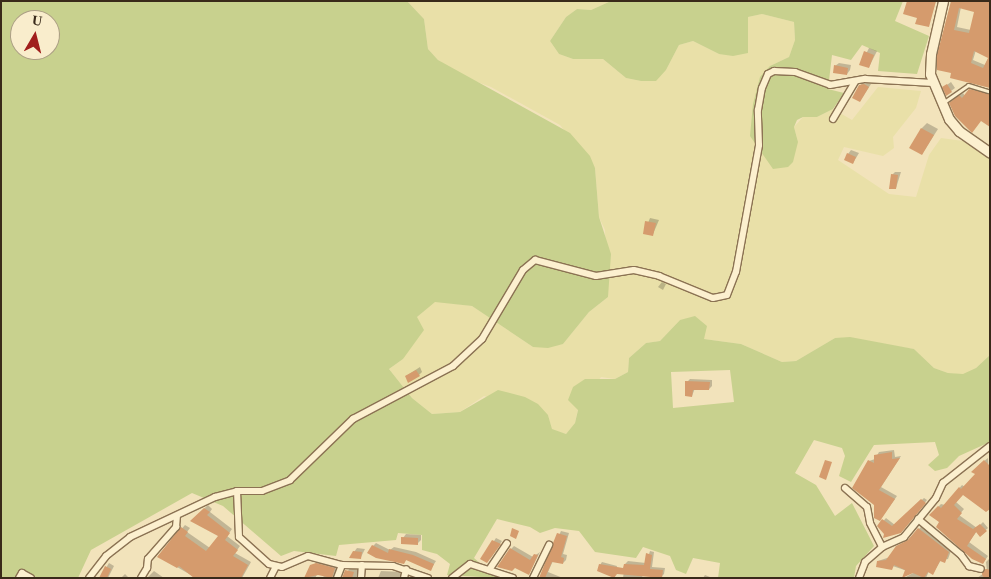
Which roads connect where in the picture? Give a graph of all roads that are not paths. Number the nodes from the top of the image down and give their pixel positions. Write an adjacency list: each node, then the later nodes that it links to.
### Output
1 (943, 1): 3 (street)
2 (855, 82): 3 (street); 6 (street); 10 (street)
3 (933, 83): 5 (street)
4 (988, 90): 5 (lane)
5 (942, 104): 7 (street)
6 (833, 119)
7 (990, 154)
8 (990, 446): 12 (street)
9 (845, 488): 15 (street)
10 (238, 491): 11 (street); 18 (street)
11 (177, 516): 24 (street); 25 (street)
12 (918, 519): 15 (street); 20 (street)
13 (507, 543): 21 (street)
14 (549, 545): 33 (street)
15 (882, 547): 34 (street)
16 (342, 564): 17 (street); 18 (street); 27 (street)
17 (362, 565): 19 (street); 28 (street)
18 (276, 566): 26 (street)
19 (406, 569): 29 (street); 30 (street)
20 (981, 569)
21 (489, 570): 31 (street); 32 (street)
22 (19, 578): 23 (street)
23 (31, 578)
24 (89, 578)
25 (141, 578)
26 (270, 578)
27 (337, 578)
28 (360, 578)
29 (404, 578)
30 (428, 578)
31 (452, 578)
32 (513, 578)
33 (533, 578)
34 (859, 578)

